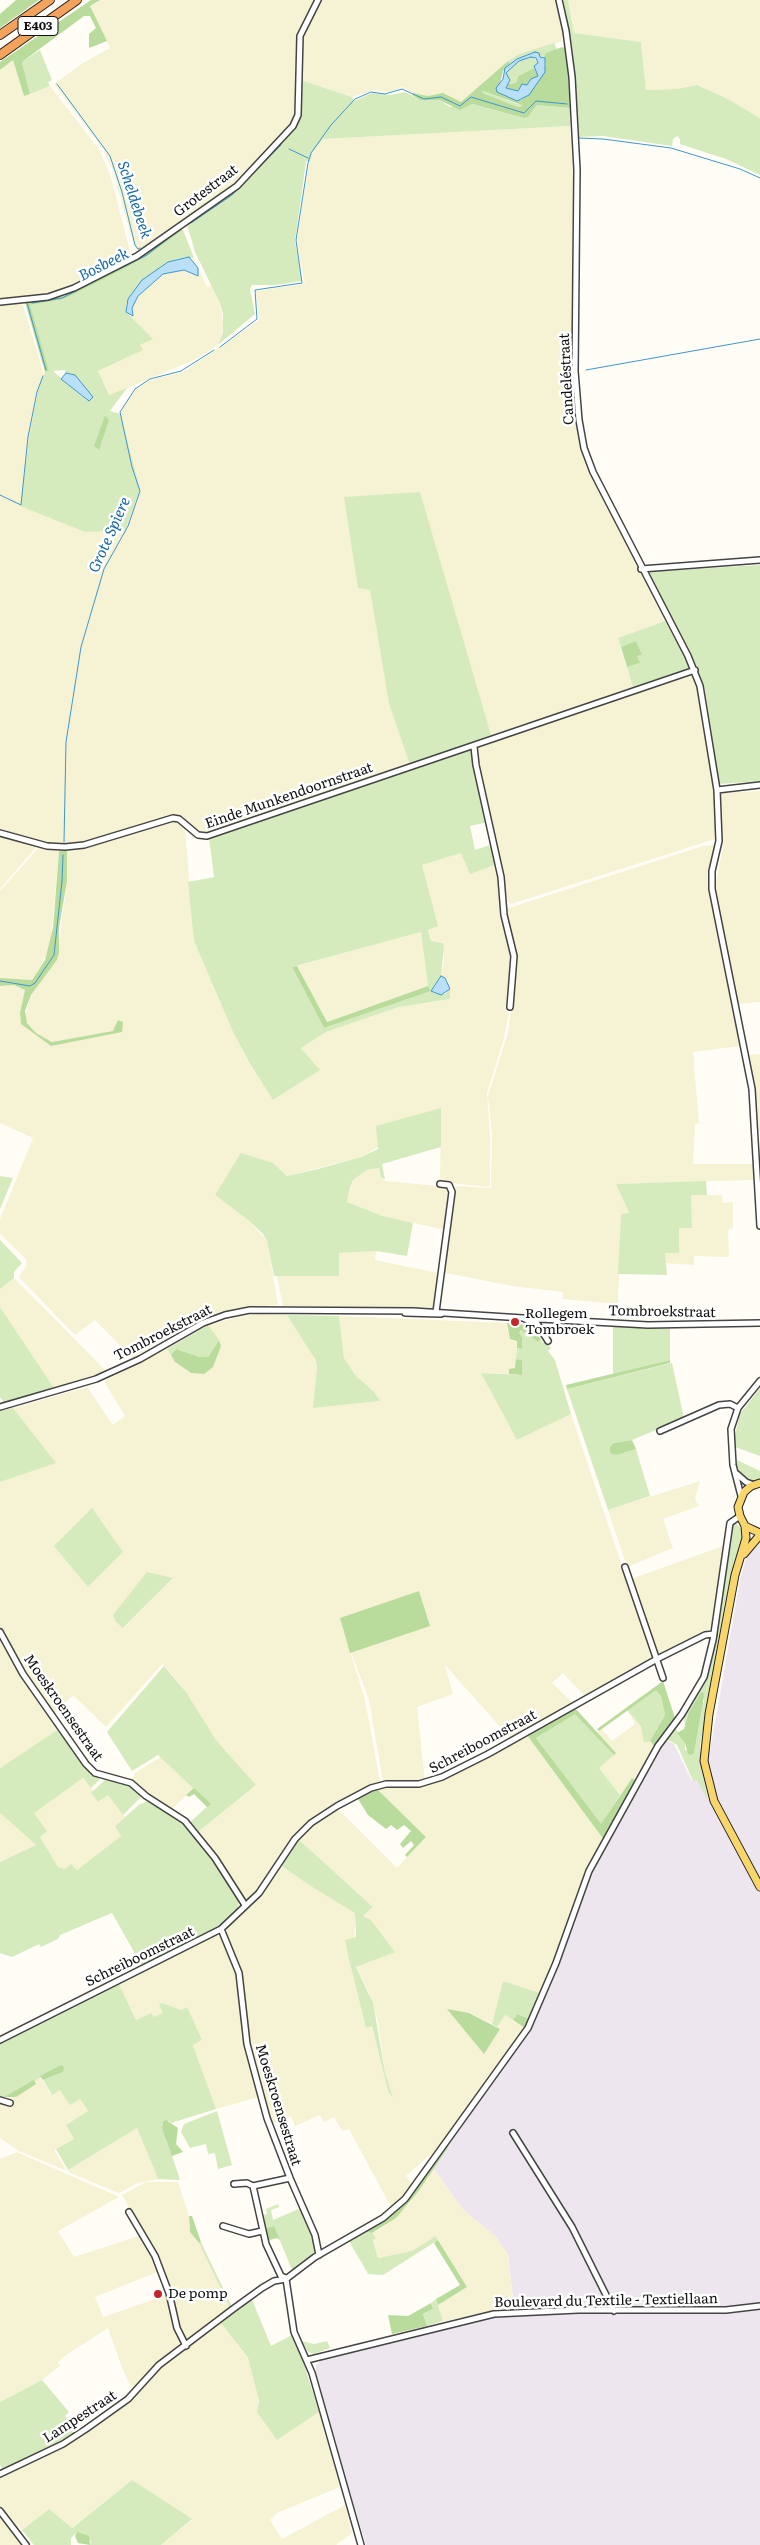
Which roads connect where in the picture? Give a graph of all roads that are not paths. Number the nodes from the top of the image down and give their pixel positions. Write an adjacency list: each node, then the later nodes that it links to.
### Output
1 (50, 0): 5 (highway, E403)
2 (77, 0): 6 (highway, E403)
3 (318, 0): 7 (street, Grotestraat)
4 (559, 0): 9 (street, Candeléstraat)
5 (0, 35)
6 (0, 54)
7 (0, 302)
8 (760, 560): 9 (street)
9 (642, 569): 10 (street, Candeléstraat)
10 (694, 670): 11 (street, Einde Munkendoornstraat); 13 (street, Candeléstraat)
11 (474, 747): 14 (street, Einde Munkendoornstraat); 15 (street)
12 (760, 785): 13 (street)
13 (717, 790): 17 (street, Candeléstraat)
14 (0, 833)
15 (510, 1007)
16 (440, 1184): 19 (street)
17 (760, 1226)
18 (402, 1312): 19 (street, Tombroekstraat); 20 (street, Tombroekstraat); 25 (street, Tombroekstraat)
19 (436, 1312): 20 (street, Tombroekstraat)
20 (445, 1314): 21 (street, Tombroekstraat)
21 (536, 1322): 22 (street, Tombroekstraat); 23 (street)
22 (760, 1323)
23 (548, 1341)
24 (760, 1381): 26 (street)
25 (0, 1407)
26 (738, 1408): 27 (street); 28 (street)
27 (660, 1431)
28 (734, 1471): 29 (street); 30 (street)
29 (757, 1484): 30 (main road)
30 (741, 1496): 31 (main road)
31 (740, 1516): 32 (main road); 37 (street, Lampestraat)
32 (745, 1526): 33 (main road); 34 (main road)
33 (760, 1534): 34 (main road)
34 (742, 1556): 40 (main road)
35 (625, 1567): 38 (street)
36 (0, 1632): 41 (street, Moeskroensestraat)
37 (714, 1634): 38 (street, Schreiboomstraat); 53 (street, Lampestraat)
38 (656, 1659): 39 (street); 41 (street, Schreiboomstraat)
39 (663, 1678)
40 (760, 1887)
41 (245, 1906): 42 (street, Schreiboomstraat)
42 (221, 1929): 43 (street, Schreiboomstraat); 47 (street, Moeskroensestraat)
43 (0, 2040)
44 (0, 2100): 45 (street)
45 (10, 2103)
46 (513, 2133): 56 (street)
47 (290, 2178): 49 (street); 53 (street, Moeskroensestraat)
48 (234, 2184): 49 (street)
49 (253, 2186): 52 (street)
50 (130, 2212): 57 (street)
51 (223, 2226): 52 (street)
52 (262, 2231): 54 (street)
53 (319, 2255): 54 (street, Lampestraat)
54 (286, 2279): 57 (street, Lampestraat); 58 (street)
55 (760, 2306): 56 (street, Boulevard du Textile - Textiellaan)
56 (614, 2311): 58 (street, Boulevard du Textile - Textiellaan)
57 (186, 2346): 59 (street, Lampestraat)
58 (307, 2360): 62 (street)
59 (0, 2474)
60 (0, 2511): 61 (street)
61 (26, 2545)
62 (361, 2545)

